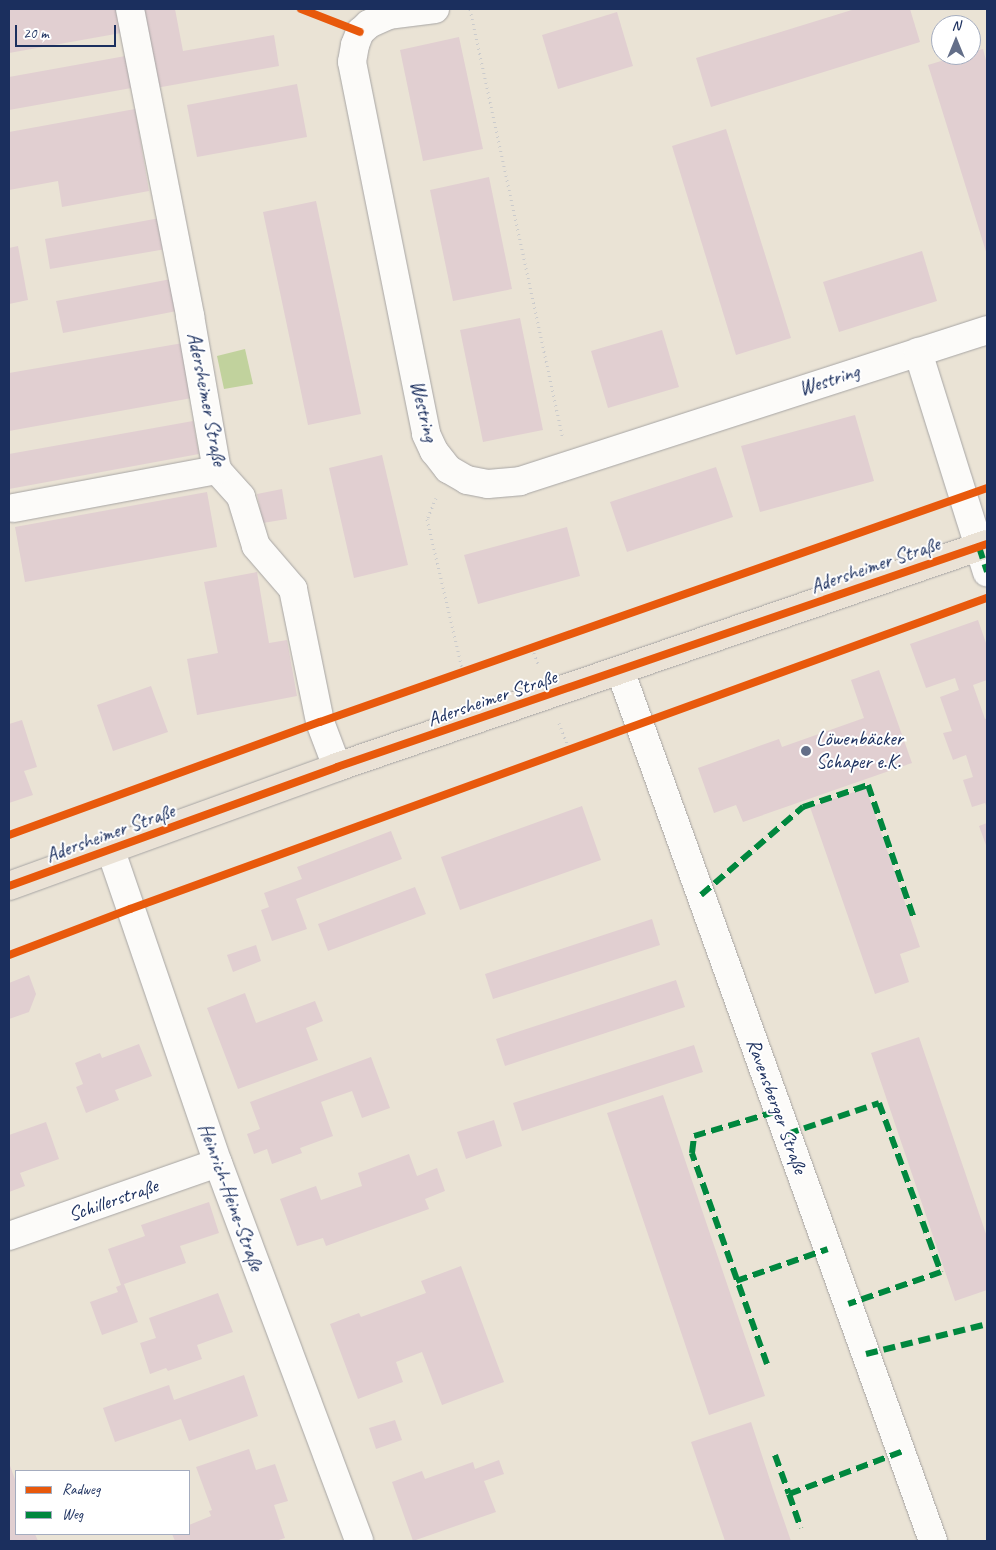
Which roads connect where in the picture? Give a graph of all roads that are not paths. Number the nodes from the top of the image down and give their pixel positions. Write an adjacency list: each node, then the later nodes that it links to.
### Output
1 (130, 9): 5 (street, Adersheimer Straße)
2 (435, 9): 4 (street, Westring)
3 (987, 330): 4 (street, Westring)
4 (918, 352): 7 (street)
5 (217, 470): 6 (street); 9 (street, Adersheimer Straße)
6 (14, 508)
7 (984, 554): 8 (main road, Adersheimer Straße)
8 (620, 670): 9 (main road, Adersheimer Straße); 15 (street, Ravensberger Straße)
9 (337, 767): 10 (main road, Adersheimer Straße)
10 (110, 851): 11 (main road, Adersheimer Straße); 12 (street, Heinrich-Heine-Straße)
11 (9, 886)
12 (218, 1163): 13 (street, Schillerstraße); 14 (street, Heinrich-Heine-Straße)
13 (9, 1236)
14 (359, 1541)
15 (933, 1541)

